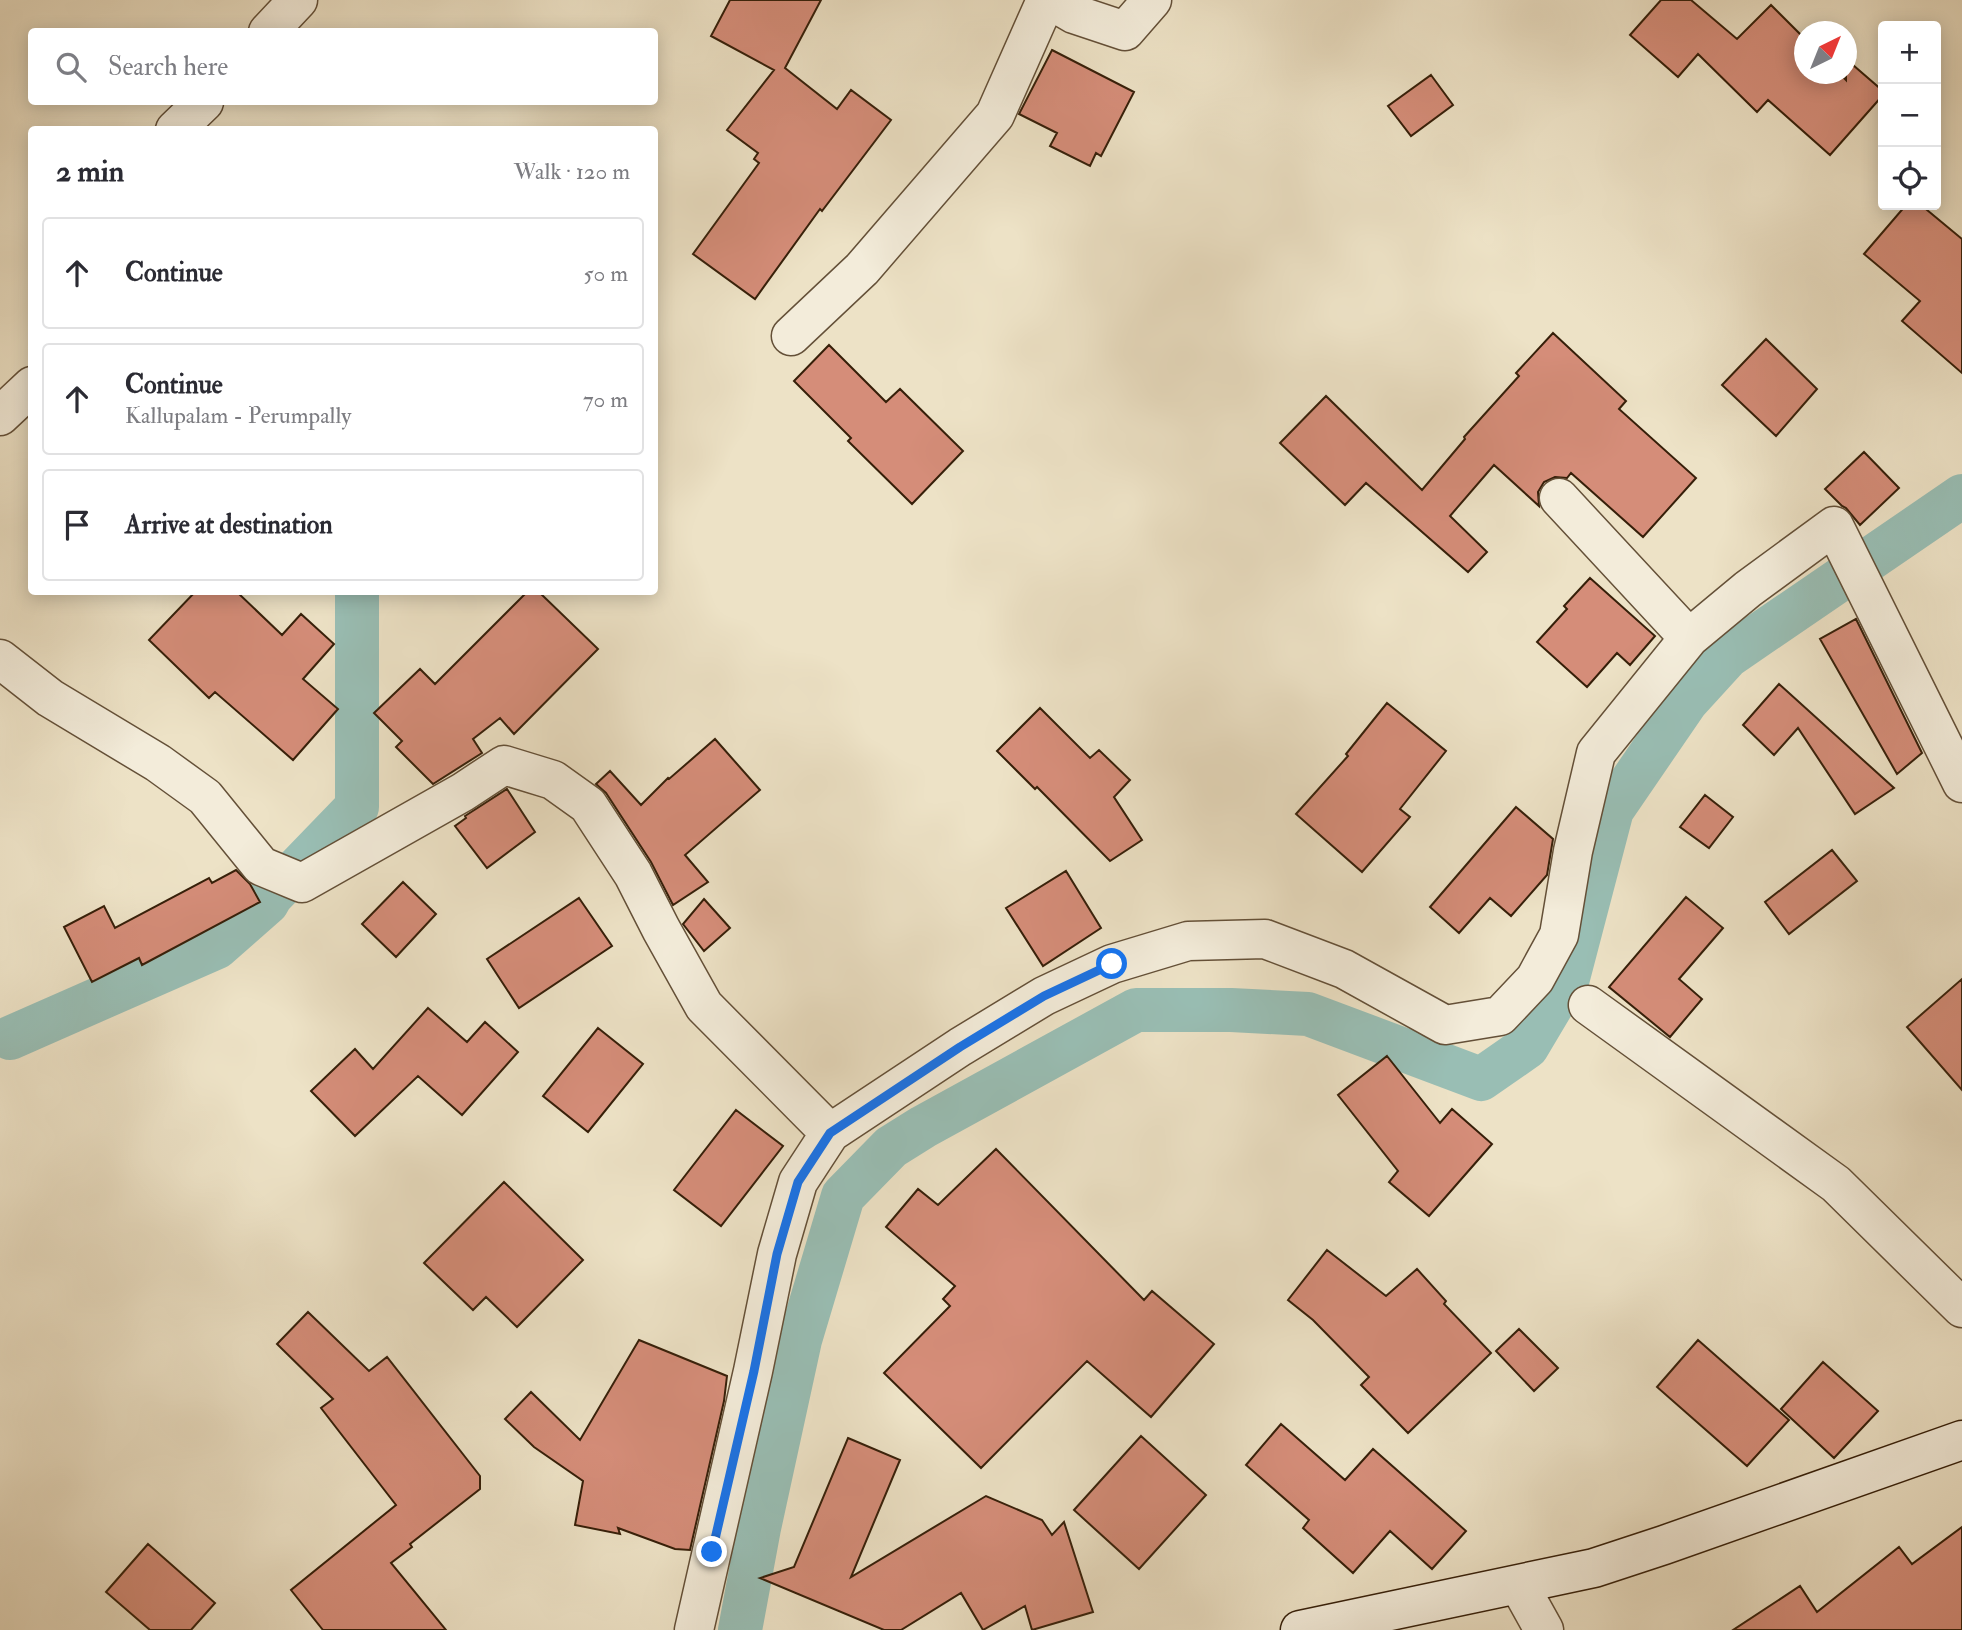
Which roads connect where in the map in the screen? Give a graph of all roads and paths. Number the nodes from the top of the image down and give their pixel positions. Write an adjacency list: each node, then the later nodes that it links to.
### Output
1 (298, 0): 4 (street)
2 (1048, 0): 3 (street); 7 (street)
3 (1152, 0)
4 (272, 28)
5 (201, 105): 6 (street)
6 (179, 126)
7 (791, 336)
8 (28, 390): 9 (street)
9 (0, 416)
10 (1559, 498): 11 (street)
11 (1689, 638): 13 (street); 15 (street)
12 (0, 659): 15 (street)
13 (1962, 783)
14 (1588, 1004): 16 (street)
15 (830, 1133): 19 (street)
16 (1962, 1308)
17 (1962, 1440): 18 (street)
18 (1518, 1585): 20 (street); 21 (street)
19 (694, 1630)
20 (1300, 1630)
21 (1544, 1630)

